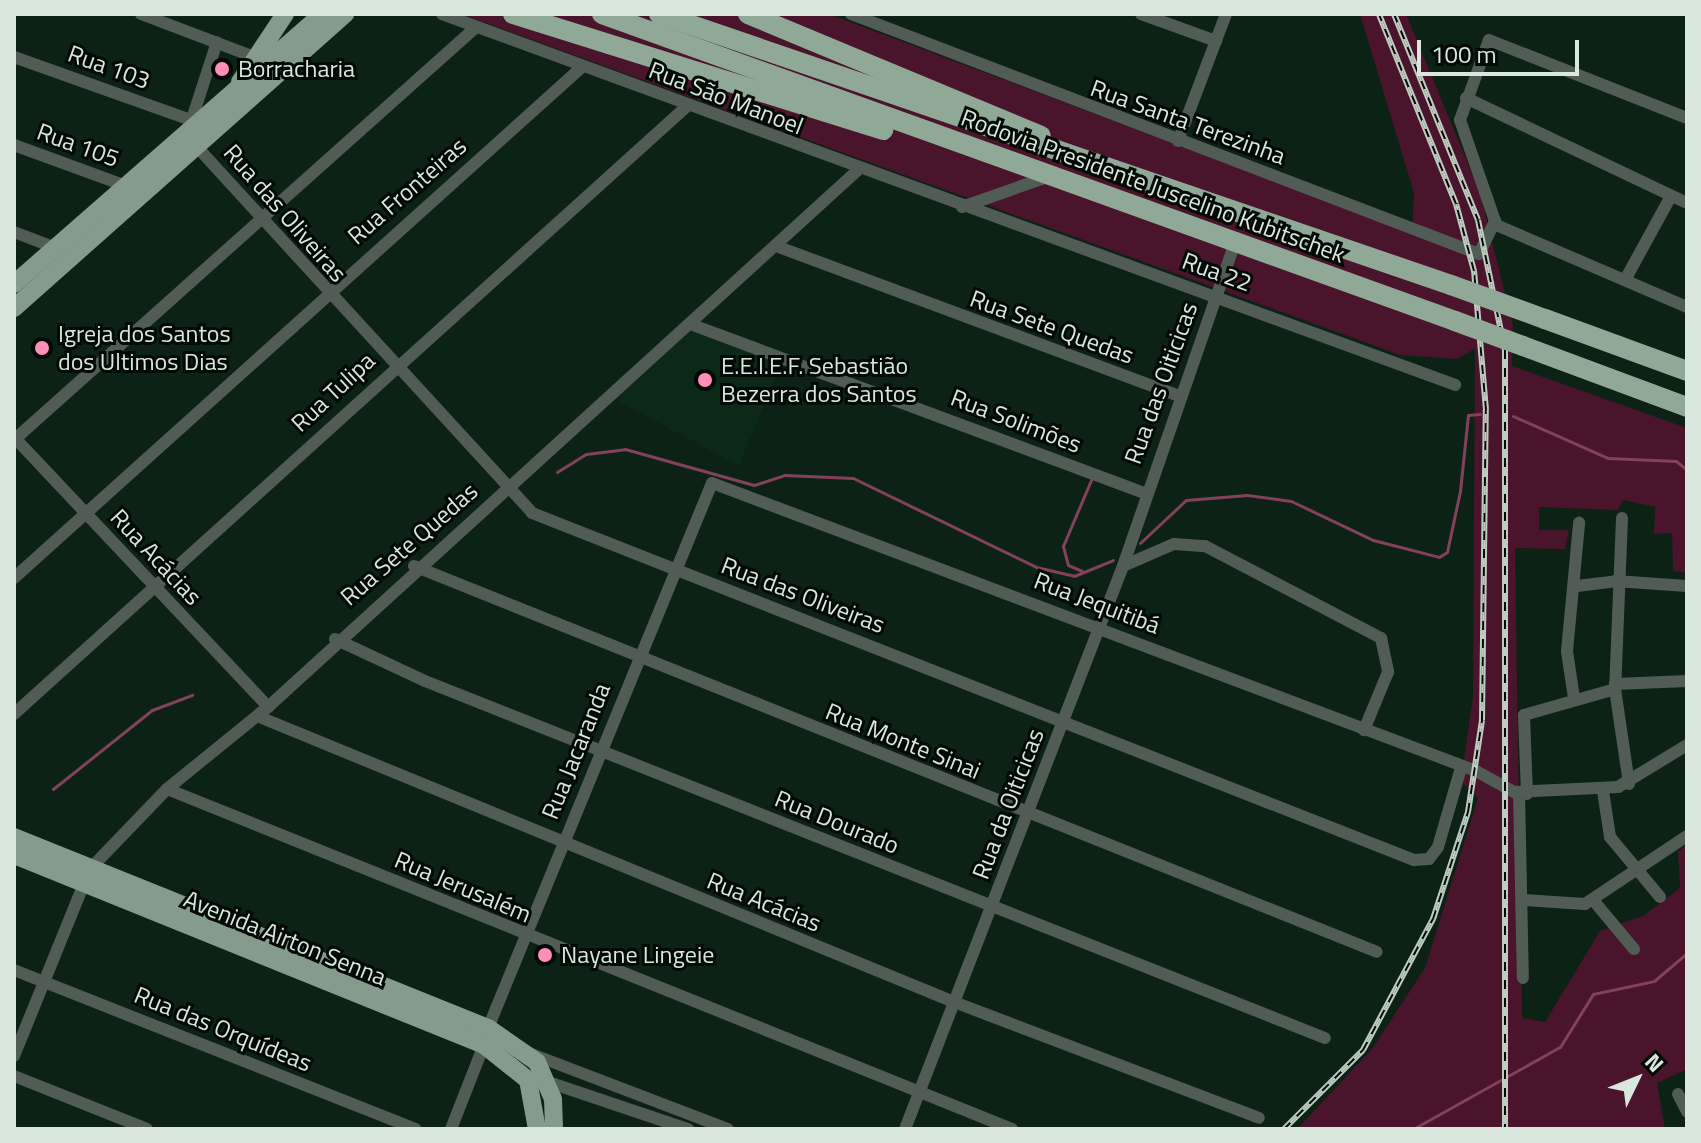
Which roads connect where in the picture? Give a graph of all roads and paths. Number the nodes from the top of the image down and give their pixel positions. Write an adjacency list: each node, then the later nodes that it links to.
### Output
1 (141, 14): 15 (street)
2 (322, 14): 16 (main road)
3 (345, 14): 23 (main road)
4 (442, 14): 13 (street, Rua São Manoel)
5 (513, 14): 26 (highway)
6 (602, 14): 26 (highway, Rodovia Presidente Juscelino Kubitschek)
7 (659, 14): 28 (highway, Rodovia Presidente Juscelino Kubitschek)
8 (748, 14): 28 (highway)
9 (1141, 14): 14 (street)
10 (1226, 14): 14 (street)
11 (857, 15): 24 (street, Rua Santa Terezinha)
12 (283, 20): 16 (main road)
13 (475, 28): 18 (street, Rua São Manoel); 34 (street)
14 (1216, 41): 24 (street)
15 (217, 42): 16 (street); 23 (street)
16 (266, 52): 19 (main road); 19 (main road)
17 (14, 57): 23 (street, Rua 103)
18 (582, 67): 21 (street, Rua São Manoel); 42 (street, Rua Fronteiras)
19 (232, 94): 23 (main road)
20 (1466, 98): 22 (street); 31 (street); 35 (street)
21 (686, 107): 27 (street, Rua São Manoel); 47 (street, Rua Tulipa)
22 (1687, 118)
23 (192, 133): 30 (main road); 34 (street, Rua das Oliveiras); 45 (main road)
24 (1178, 141): 35 (street, Rua Santa Terezinha)
25 (14, 145): 30 (street, Rua 105)
26 (1001, 159): 29 (highway, Rodovia Presidente Juscelino Kubitschek)
27 (858, 170): 33 (street, Rua São Manoel); 38 (street, Rua Sete Quedas)
28 (1104, 171): 48 (highway, Rodovia Presidente Juscelino Kubitschek, bridge)
29 (1050, 176): 33 (street); 37 (highway, Rodovia Presidente Juscelino Kubitschek)
30 (126, 186): 39 (main road)
31 (1671, 196): 32 (street); 40 (street)
32 (1687, 203)
33 (962, 207): 43 (street, Rua 22)
34 (261, 218): 42 (street, Rua das Oliveiras); 52 (street)
35 (1494, 224): 40 (street)
36 (14, 232): 39 (street)
37 (1235, 243): 43 (street, Rua das Oiticicas); 51 (highway, Rodovia Presidente Juscelino Kubitschek, bridge)
38 (776, 246): 46 (street, Rua Sete Quedas); 50 (street, Rua Sete Quedas)
39 (56, 248): 41 (main road)
40 (1625, 280): 44 (street)
41 (14, 284)
42 (325, 292): 47 (street, Rua das Oliveiras); 56 (street, Rua Fronteiras)
43 (1216, 295): 49 (street, Rua 22); 50 (street, Rua das Oiticicas)
44 (1687, 307)
45 (14, 308)
46 (690, 324): 53 (street, Rua Sete Quedas); 55 (street, Rua Solimões)
47 (395, 364): 53 (street, Rua das Oliveiras); 66 (street, Rua Tulipa)
48 (1687, 371)
49 (1455, 385)
50 (1181, 397): 55 (street, Rua das Oiticicas)
51 (1687, 407)
52 (15, 439): 56 (street, Rua Acácias)
53 (510, 485): 59 (street, Rua Sete Quedas); 61 (street, Rua das Oliveiras)
54 (704, 490): 61 (street, Rua Jacaranda); 67 (street, Rua Jequitibá)
55 (1145, 493): 60 (street, Rua da Oiticicas)
56 (84, 512): 62 (street, Rua Fronteiras); 66 (street, Rua Acácias)
57 (1622, 518): 63 (street)
58 (1579, 523): 64 (street)
59 (414, 566): 68 (street, Rua Sete Quedas); 69 (street, Rua Monte Sinai)
60 (1123, 566): 67 (street, Rua da Oiticicas); 77 (street)
61 (674, 568): 69 (street, Rua Jacaranda); 76 (street, Rua das Oliveiras)
62 (14, 578)
63 (1615, 581): 64 (street); 65 (street); 71 (street)
64 (1577, 586): 72 (street)
65 (1687, 586)
66 (153, 587): 73 (street, Rua Acácias); 74 (street, Rua Tulipa)
67 (1098, 627): 76 (street, Rua da Oiticicas); 77 (street, Rua Jequitibá)
68 (335, 639): 73 (street, Rua Sete Quedas); 79 (street, Rua Dourado)
69 (636, 660): 79 (street, Rua Jacaranda); 85 (street, Rua Monte Sinai)
70 (1687, 681): 71 (street)
71 (1615, 686): 72 (street); 81 (street)
72 (1574, 698): 84 (street)
73 (268, 707): 75 (street, Rua Sete Quedas)
74 (14, 714)
75 (257, 716): 82 (street, Rua Sete Quedas); 88 (street, Rua Acácias)
76 (1063, 723): 80 (street, Rua das Oliveiras); 85 (street, Rua da Oiticicas)
77 (1364, 730): 80 (street, Rua Jequitibá)
78 (1687, 745): 81 (street)
79 (598, 750): 88 (street, Rua Jacaranda); 95 (street, Rua Dourado)
80 (1461, 768): 84 (street, Rua Jequitibá)
81 (1629, 784): 83 (street)
82 (167, 789): 91 (street, Rua Sete Quedas); 96 (street, Rua Jerusalém)
83 (1603, 791): 84 (street); 90 (street)
84 (1523, 794): 93 (street)
85 (1029, 814): 95 (street, Rua da Oiticicas); 98 (street, Rua Monte Sinai)
86 (1687, 836): 90 (street)
87 (14, 837): 91 (main road, Avenida Airton Senna)
88 (562, 844): 96 (street, Rua Jacaranda); 102 (street, Rua Acácias)
89 (14, 855): 91 (main road, Avenida Airton Senna)
90 (1637, 873): 92 (street); 94 (street)
91 (87, 877): 101 (street); 103 (main road, Avenida Airton Senna)
92 (1660, 897)
93 (1523, 900): 94 (street); 100 (street)
94 (1593, 900): 97 (street)
95 (992, 908): 102 (street, Rua da Oiticicas); 104 (street, Rua Dourado)
96 (523, 936): 103 (street, Rua Jacaranda); 109 (street, Rua Jerusalém)
97 (1634, 949)
98 (1377, 952)
99 (14, 970): 101 (street, Rua das Orquídeas)
100 (1523, 978)
101 (44, 982): 106 (street); 114 (street, Rua das Orquídeas)
102 (954, 1002): 109 (street, Rua da Oiticicas); 112 (street, Rua Acácias)
103 (486, 1036): 105 (main road, Avenida Airton Senna); 115 (street, Rua Jacaranda); 116 (main road, Avenida Airton Senna)
104 (1325, 1038)
105 (529, 1053): 108 (main road, Avenida Airton Senna); 119 (street, Avenida Airton Senna)
106 (14, 1056)
107 (14, 1076): 113 (street)
108 (548, 1082): 117 (main road); 118 (street)
109 (919, 1093): 120 (street, Rua da Oiticicas); 121 (street, Rua Jerusalém)
110 (1678, 1094): 111 (street)
111 (1687, 1112)
112 (1259, 1118)
113 (147, 1129)
114 (416, 1129)
115 (451, 1129)
116 (537, 1129)
117 (554, 1129)
118 (688, 1129)
119 (727, 1129)
120 (905, 1129)
121 (1012, 1129)

